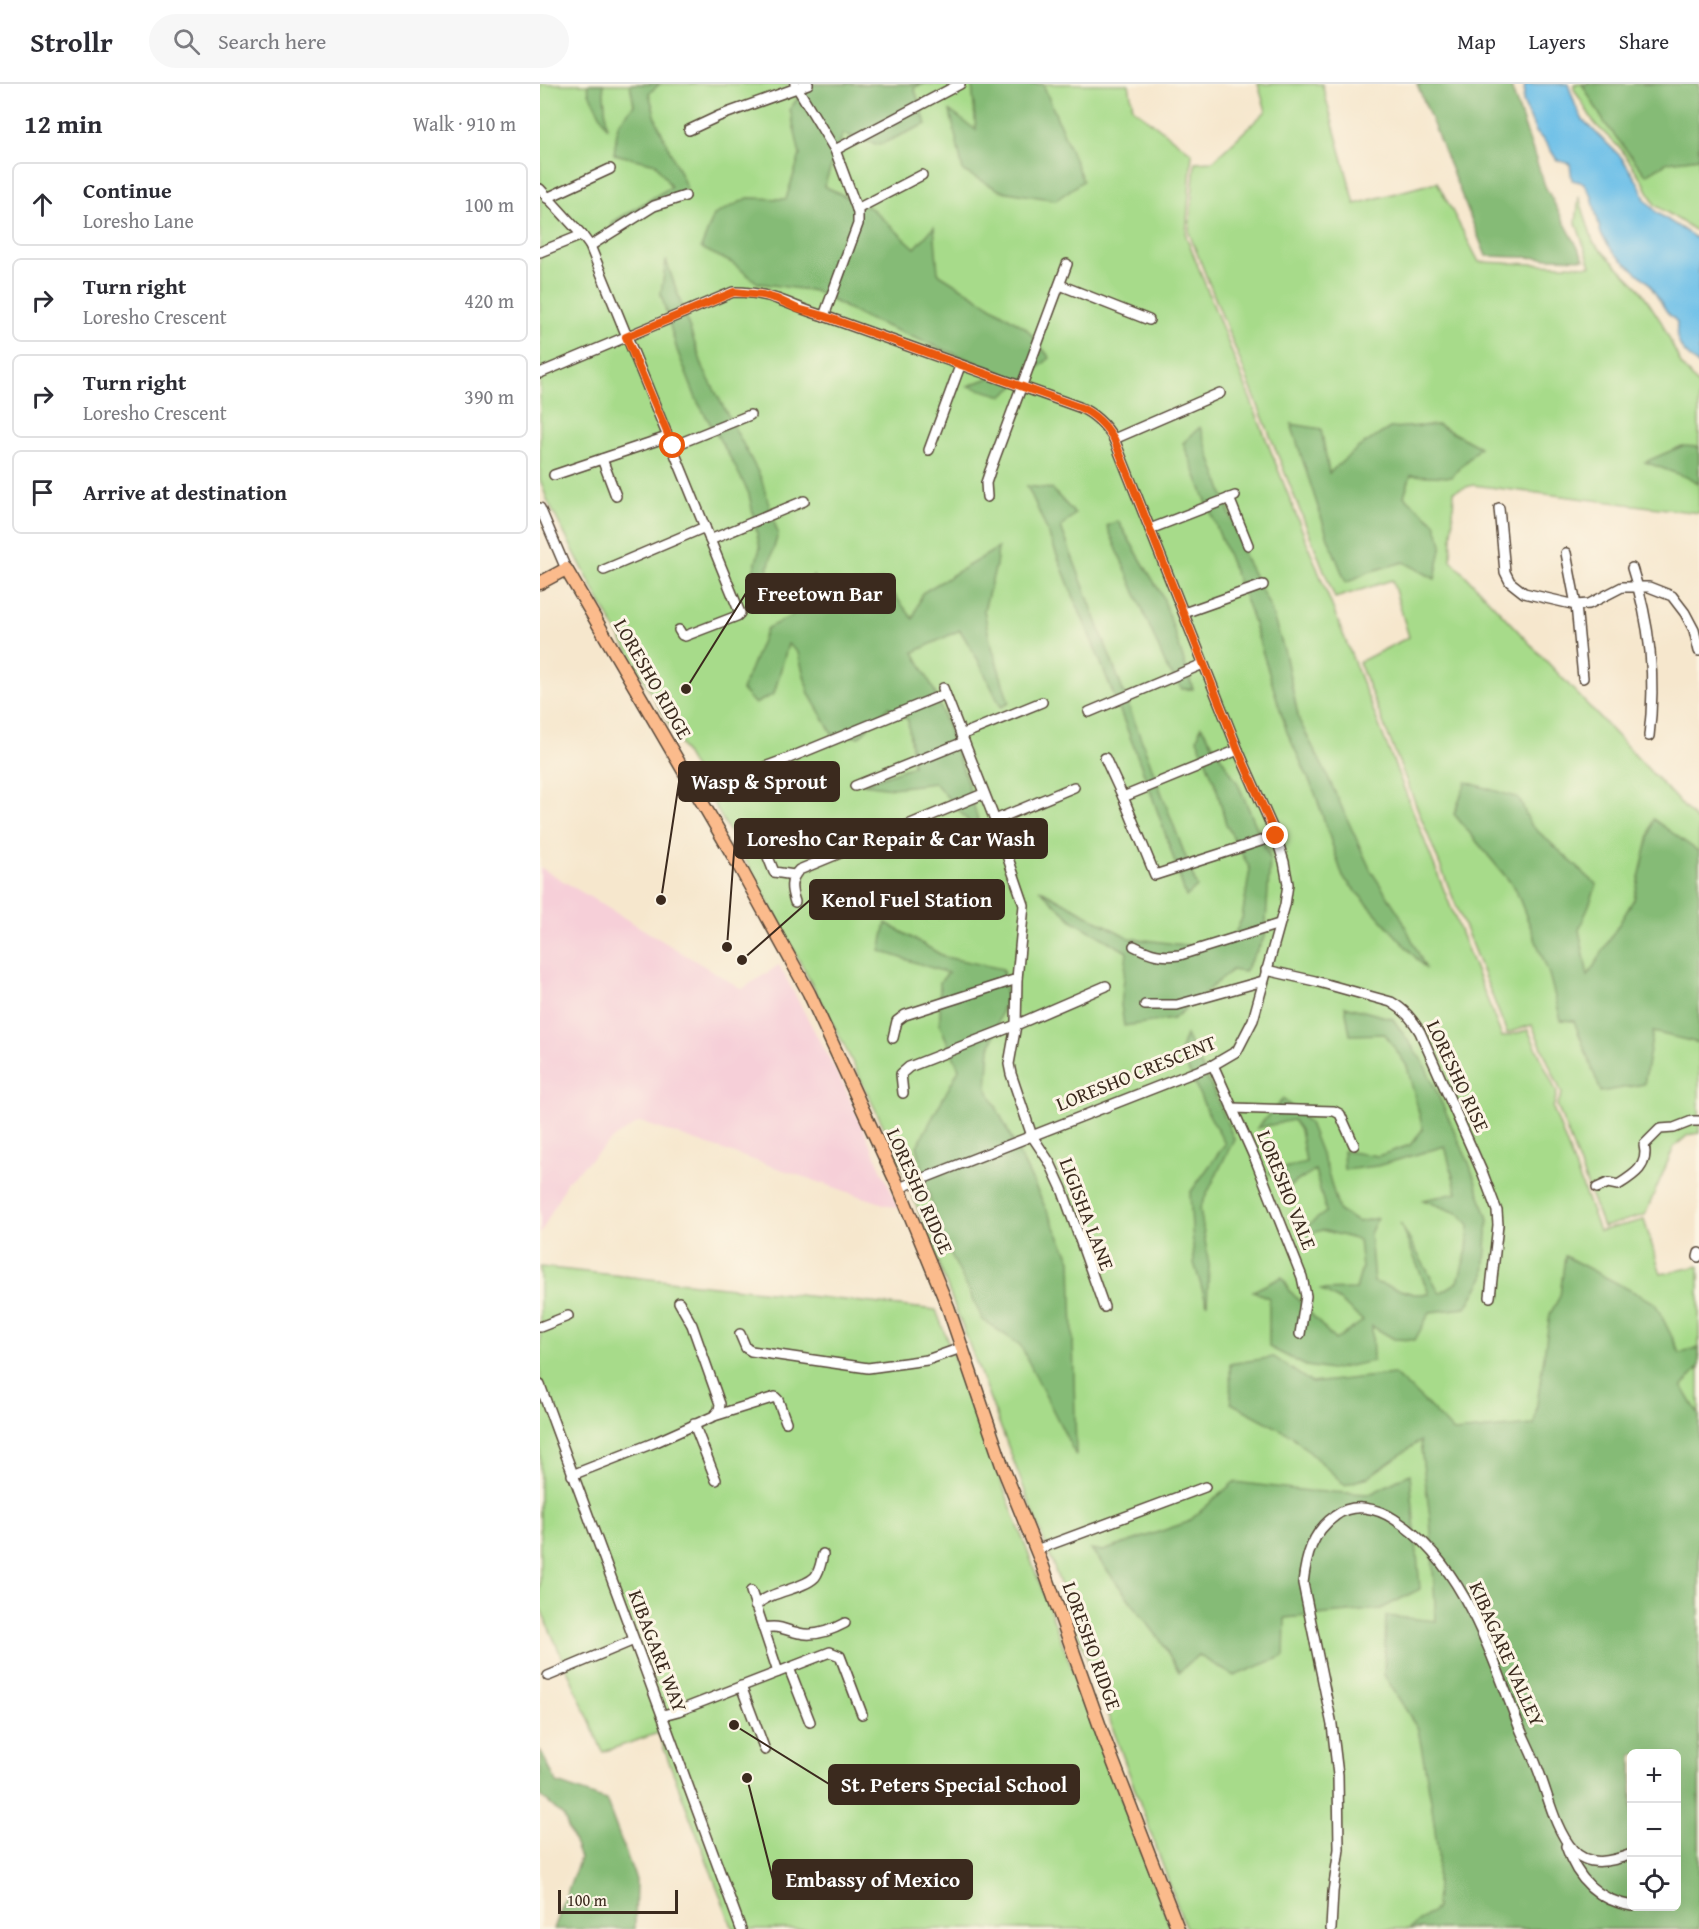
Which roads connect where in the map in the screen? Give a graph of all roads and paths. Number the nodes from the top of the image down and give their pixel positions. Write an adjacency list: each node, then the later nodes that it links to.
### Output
1 (808, 84): 3 (street)
2 (960, 84): 5 (street)
3 (796, 86): 4 (street); 5 (street)
4 (689, 130)
5 (836, 150): 11 (street)
6 (610, 169): 10 (street)
7 (922, 175): 11 (street)
8 (540, 189): 10 (street)
9 (685, 196): 13 (street)
10 (547, 198): 12 (street)
11 (857, 209): 17 (street)
12 (582, 235): 13 (street); 14 (street)
13 (590, 246): 19 (street)
14 (540, 252)
15 (1067, 264): 16 (street)
16 (1060, 285): 18 (street); 22 (street)
17 (824, 316): 19 (street, LORESHO CRESCENT); 20 (street, LORESHO CRESCENT)
18 (1149, 320)
19 (626, 337): 21 (street, LORESHO CRESCENT); 25 (street)
20 (960, 366): 22 (street, LORESHO CRESCENT); 28 (street)
21 (540, 373)
22 (1020, 387): 26 (street, LORESHO CRESCENT); 32 (street)
23 (1220, 393): 26 (street)
24 (750, 415): 27 (street)
25 (668, 437): 27 (street); 29 (street)
26 (1114, 439): 37 (street, LORESHO CRESCENT)
27 (673, 446): 36 (street)
28 (929, 450)
29 (602, 459): 30 (street); 31 (street)
30 (554, 475)
31 (616, 496)
32 (987, 498)
33 (804, 501): 38 (street)
34 (1499, 507): 47 (street)
35 (540, 508): 42 (street, LORESHO RIDGE)
36 (705, 527): 38 (street); 43 (street)
37 (1150, 529): 39 (street); 48 (street, LORESHO CRESCENT)
38 (710, 540): 49 (street)
39 (1248, 545)
40 (1566, 553): 47 (street)
41 (1632, 568): 46 (street)
42 (566, 569): 44 (main road); 62 (main road, LORESHO RIDGE)
43 (604, 570)
44 (542, 579)
45 (1263, 585): 48 (street)
46 (1638, 587): 47 (street); 50 (street); 55 (street)
47 (1576, 605): 52 (street)
48 (1184, 613): 51 (street, LORESHO CRESCENT)
49 (679, 630)
50 (1699, 651)
51 (1203, 664): 54 (street); 57 (street, LORESHO CRESCENT)
52 (1583, 678)
53 (1042, 702): 56 (street)
54 (1089, 712)
55 (1649, 736)
56 (962, 739): 59 (street); 61 (street, LIGISHA LANE); 62 (street, LIGISHA LANE)
57 (1238, 750): 63 (street); 65 (street, LORESHO CRESCENT)
58 (1105, 758): 63 (street)
59 (855, 786)
60 (1074, 787): 64 (street)
61 (983, 794): 64 (street, LIGISHA LANE); 67 (street)
62 (697, 795): 84 (main road, LORESHO RIDGE)
63 (1123, 797): 65 (street)
64 (995, 820): 72 (street, LIGISHA LANE)
65 (1276, 836): 69 (street, LORESHO CRESCENT)
66 (766, 852): 67 (street)
67 (794, 875): 68 (street)
68 (795, 902)
69 (1279, 924): 70 (street); 71 (street, LORESHO CRESCENT)
70 (1134, 946)
71 (1266, 970): 73 (street, LORESHO CRESCENT); 86 (street, LORESHO RISE)
72 (1017, 979): 76 (street, LIGISHA LANE); 77 (street)
73 (1263, 981): 75 (street); 78 (street, LORESHO CRESCENT)
74 (1106, 986): 76 (street)
75 (1145, 1005)
76 (1016, 1024): 79 (street); 82 (street, LIGISHA LANE)
77 (893, 1038)
78 (1213, 1065): 80 (street, LORESHO VALE); 82 (street, LORESHO CRESCENT)
79 (903, 1093)
80 (1232, 1108): 83 (street); 92 (street, LORESHO VALE)
81 (1699, 1121): 85 (street)
82 (1032, 1136): 84 (street, LORESHO CRESCENT); 88 (street, LIGISHA LANE)
83 (1354, 1145)
84 (899, 1188): 93 (main road, LORESHO RIDGE)
85 (1597, 1188)
86 (1490, 1297)
87 (679, 1302): 95 (street)
88 (1104, 1307)
89 (568, 1316): 90 (street)
90 (540, 1327)
91 (740, 1334): 93 (street)
92 (1299, 1334)
93 (961, 1348): 101 (main road, LORESHO RIDGE)
94 (540, 1385): 98 (street, KIBAGARE WAY)
95 (714, 1416): 96 (street); 97 (street)
96 (786, 1422)
97 (694, 1424): 98 (street); 99 (street)
98 (572, 1475): 107 (street, KIBAGARE WAY)
99 (716, 1480)
100 (1205, 1487): 101 (street)
101 (1036, 1550): 120 (main road, LORESHO RIDGE)
102 (823, 1554): 104 (street)
103 (751, 1591): 104 (street)
104 (755, 1606): 106 (street)
105 (844, 1623): 106 (street)
106 (763, 1628): 109 (street)
107 (634, 1640): 110 (street); 113 (street, KIBAGARE WAY)
108 (789, 1668): 109 (street); 112 (street); 114 (street)
109 (778, 1672): 111 (street)
110 (548, 1676)
111 (741, 1686): 113 (street); 115 (street)
112 (862, 1714)
113 (663, 1715): 119 (street, KIBAGARE WAY)
114 (810, 1722)
115 (765, 1750)
116 (1564, 1838): 117 (street, KIBAGARE VALLEY); 118 (street); 121 (street, KIBAGARE VALLEY)
117 (1627, 1855)
118 (1627, 1905)
119 (741, 1929)
120 (1178, 1929)
121 (1331, 1929)

